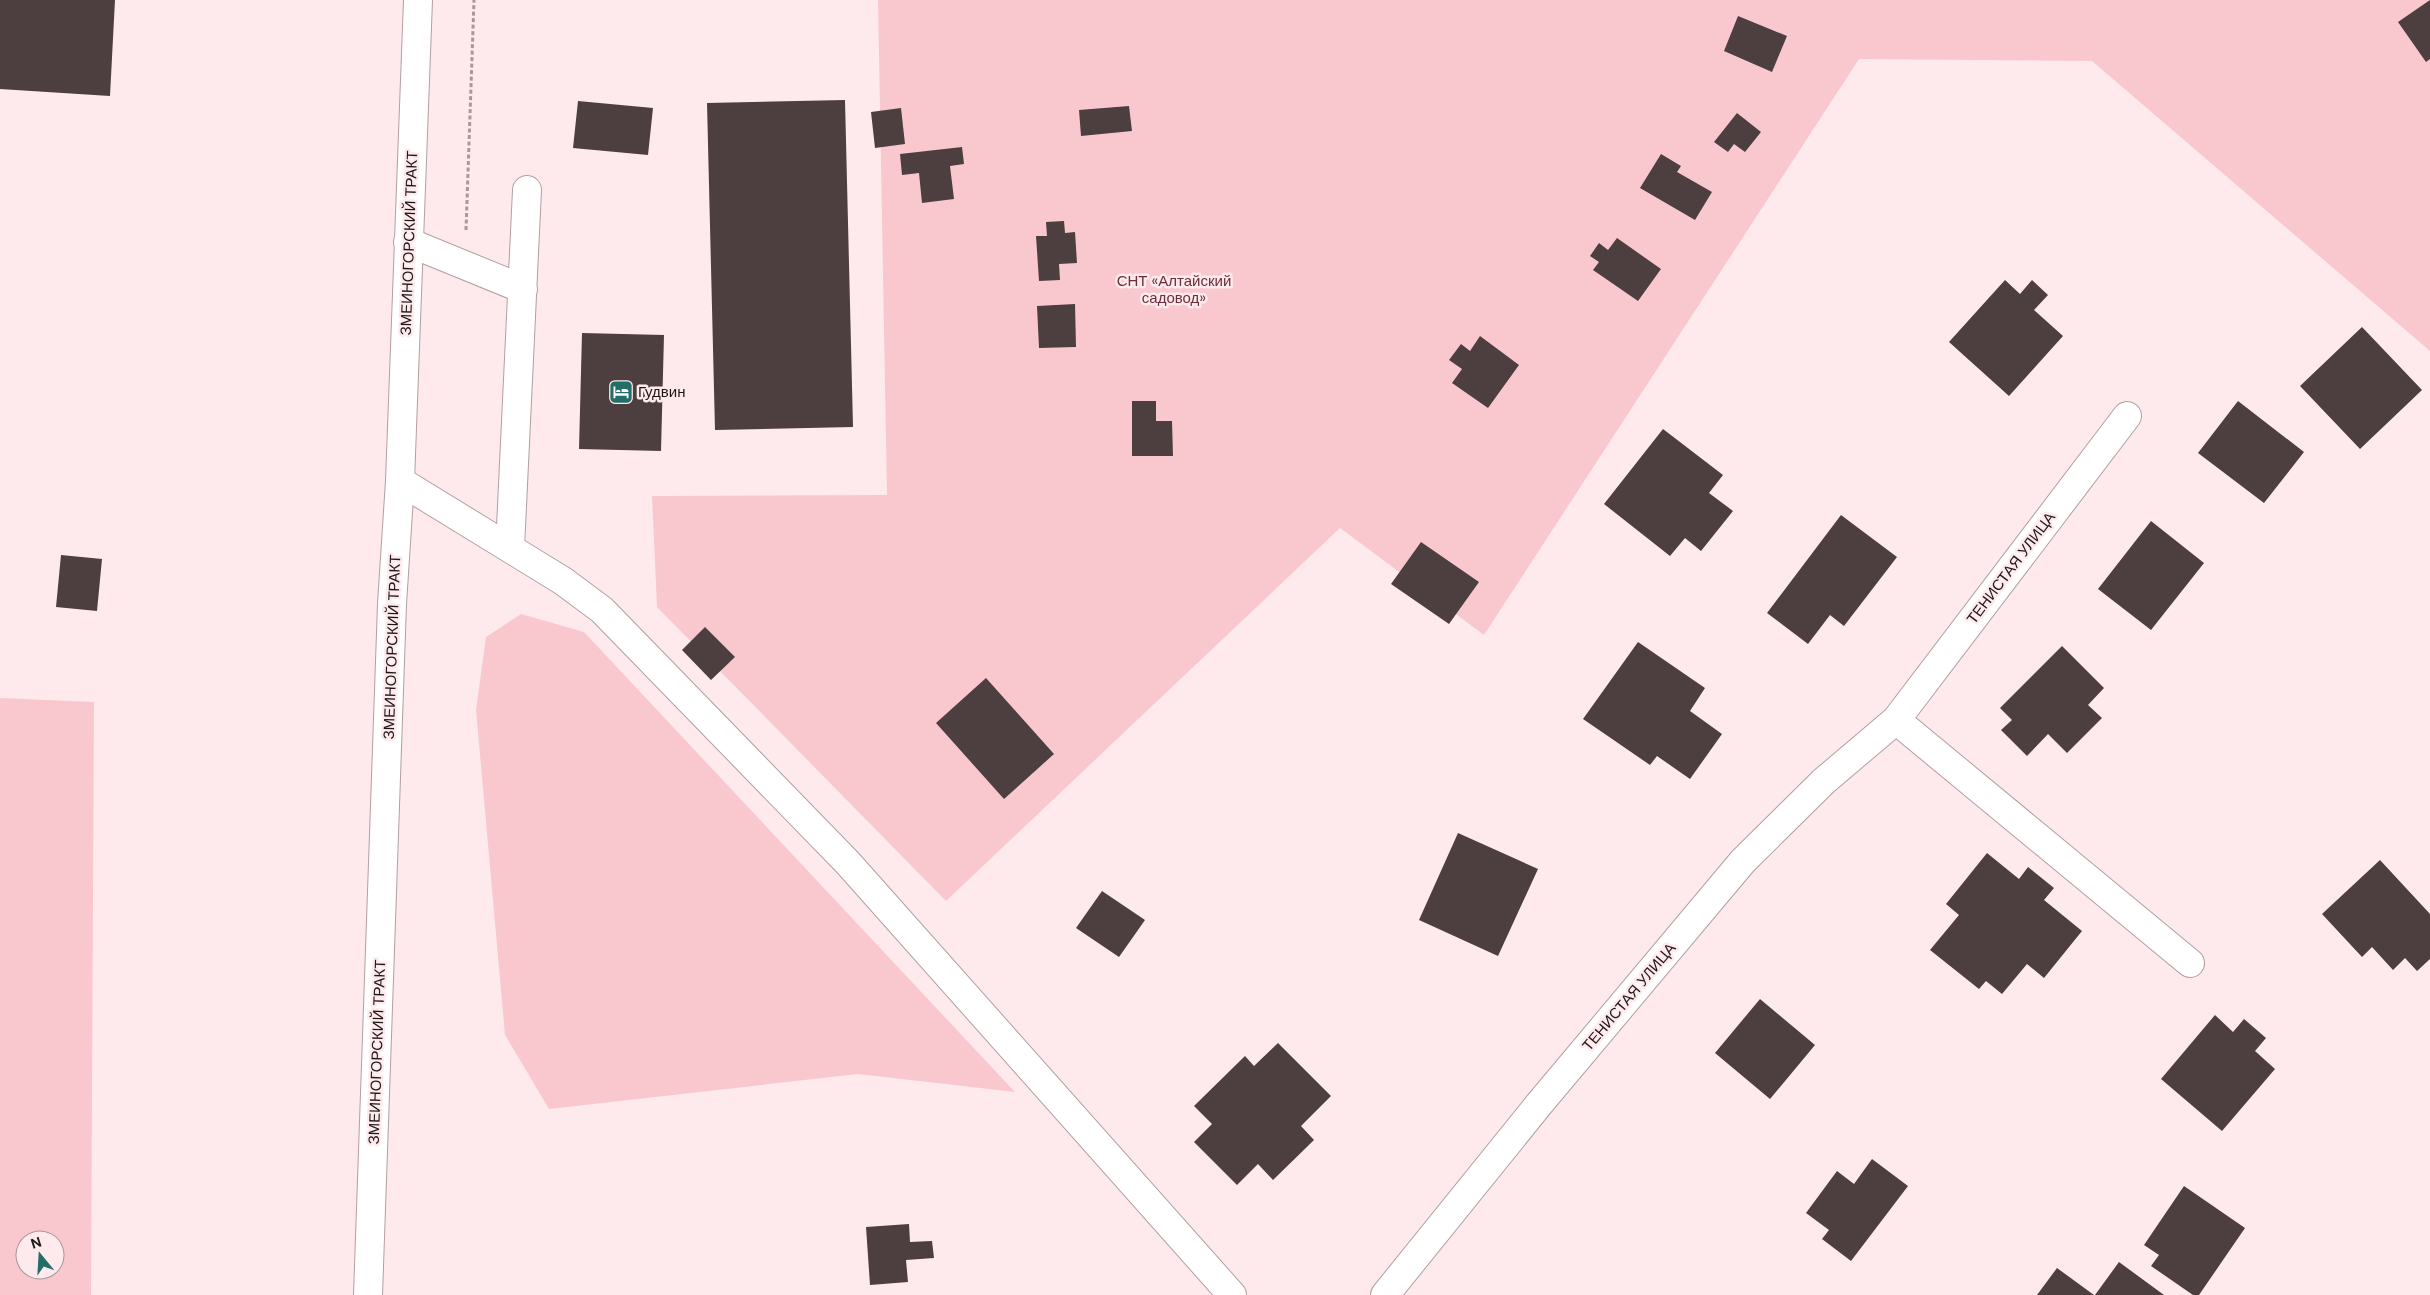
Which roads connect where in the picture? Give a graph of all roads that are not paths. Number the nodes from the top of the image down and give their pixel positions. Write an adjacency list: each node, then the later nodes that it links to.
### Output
1 (418, 0): 3 (main road, ЗМЕИНОГОРСКИЙ ТРАКТ)
2 (527, 190): 4 (main road)
3 (408, 242): 4 (main road); 6 (main road, ЗМЕИНОГОРСКИЙ ТРАКТ)
4 (523, 289): 7 (main road)
5 (2127, 416): 8 (main road, ТЕНИСТАЯ УЛИЦА)
6 (400, 481): 7 (main road); 10 (main road, ЗМЕИНОГОРСКИЙ ТРАКТ)
7 (510, 548): 11 (main road)
8 (1896, 720): 9 (main road); 12 (main road, ТЕНИСТАЯ УЛИЦА)
9 (2190, 963)
10 (368, 1295)
11 (1232, 1295)
12 (1385, 1295)

